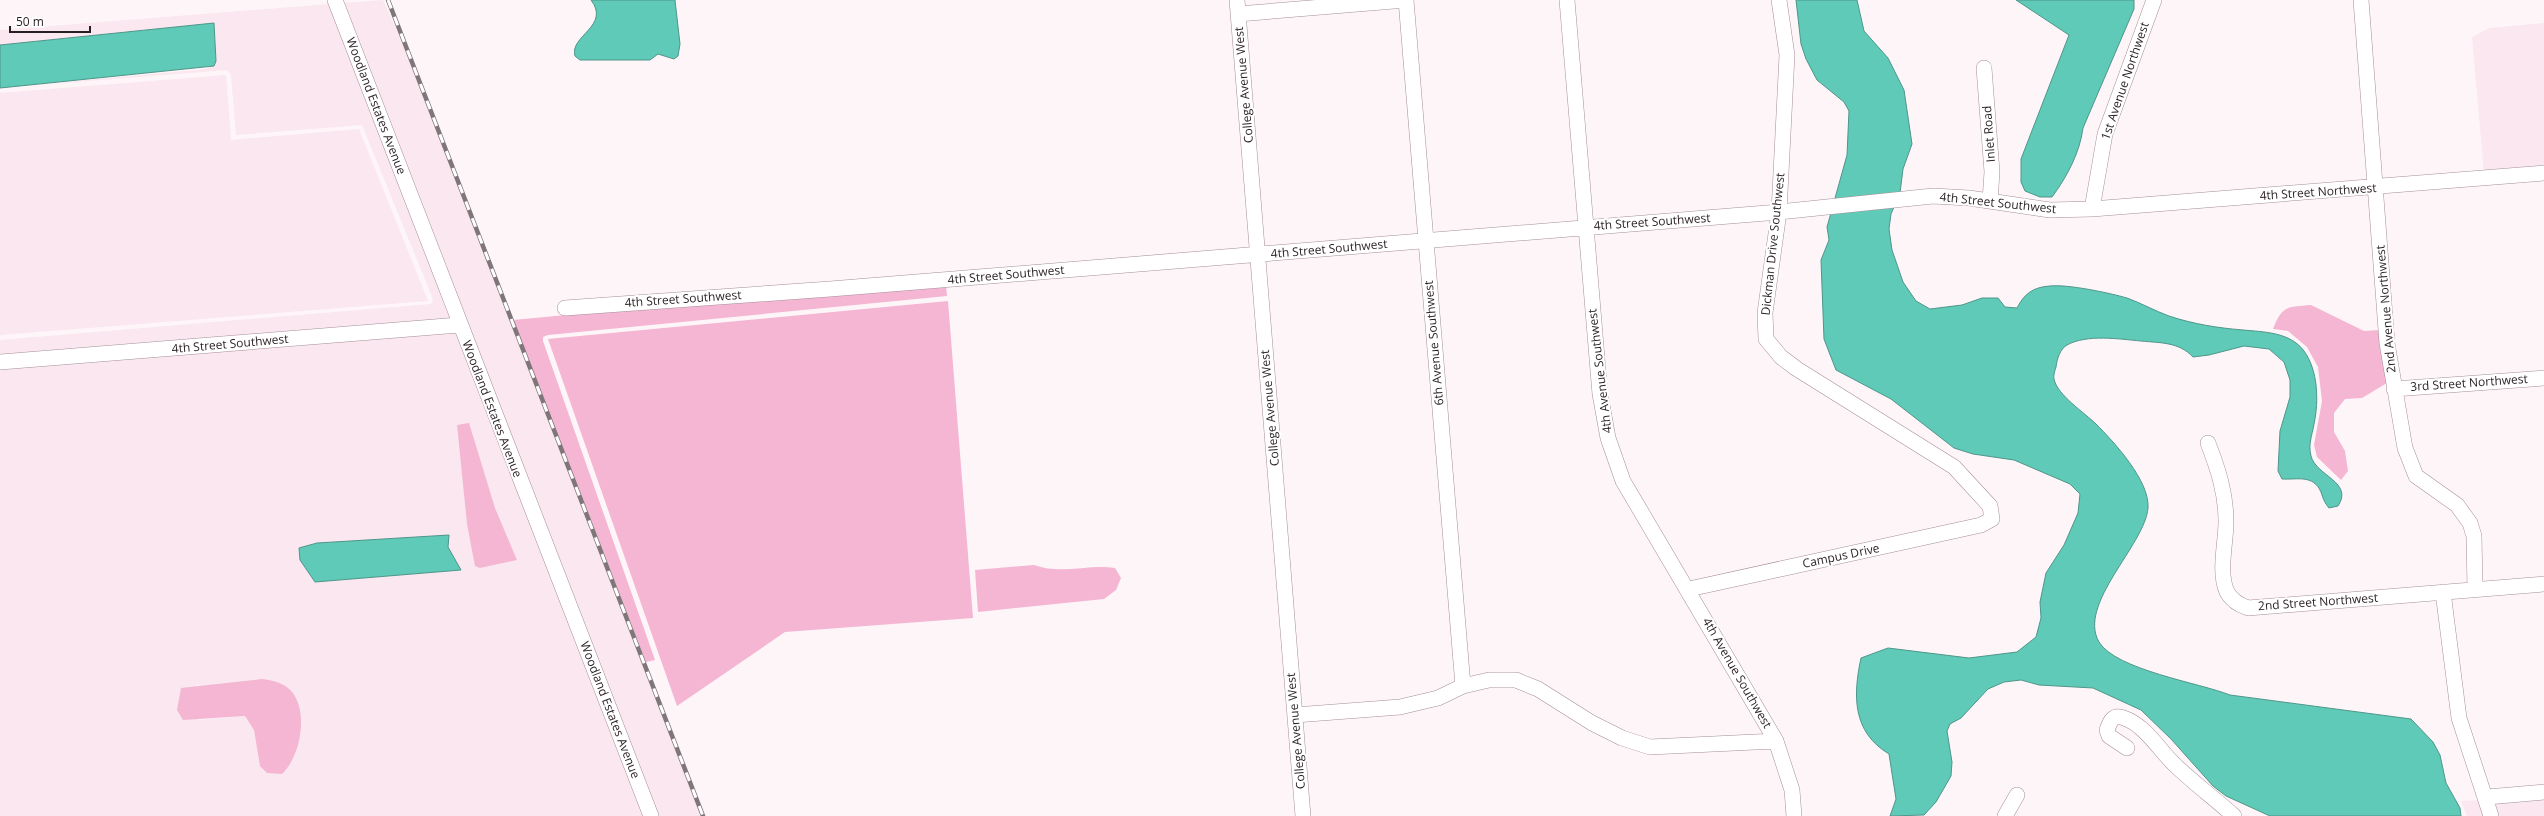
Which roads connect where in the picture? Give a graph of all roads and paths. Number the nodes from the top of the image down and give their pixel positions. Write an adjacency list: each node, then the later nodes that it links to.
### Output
1 (336, 0): 18 (street, Woodland Estates Avenue)
2 (1406, 0): 7 (street); 15 (street, 6th Avenue Southwest)
3 (1567, 0): 14 (street, 4th Avenue Southwest)
4 (1779, 0): 13 (street, Dickman Drive Southwest)
5 (2154, 0): 12 (street, 1st Avenue Northwest)
6 (2362, 0): 10 (street, 2nd Avenue Northwest)
7 (1238, 7): 16 (street, College Avenue West)
8 (1984, 68): 11 (street, Inlet Road)
9 (2544, 173): 10 (street, 4th Street Northwest)
10 (2376, 188): 12 (street, 4th Street Northwest); 21 (street, 2nd Avenue Northwest)
11 (1990, 201): 12 (street, 4th Street Southwest); 13 (street, 4th Street Southwest)
12 (2092, 209)
13 (1779, 212): 14 (street, 4th Street Southwest); 23 (street, Dickman Drive Southwest)
14 (1586, 227): 15 (street, 4th Street Southwest); 25 (street, 4th Avenue Southwest)
15 (1426, 241): 16 (street, 4th Street Southwest); 28 (street, 6th Avenue Southwest)
16 (1258, 254): 17 (street, 4th Street Southwest); 29 (street, College Avenue West)
17 (565, 308)
18 (459, 325): 19 (street, 4th Street Southwest); 35 (street, Woodland Estates Avenue)
19 (0, 362)
20 (2544, 378): 21 (street, 3rd Street Northwest)
21 (2394, 389): 26 (street, 2nd Avenue Northwest)
22 (2208, 443): 27 (street, 2nd Street Northwest)
23 (1992, 519): 25 (street, Campus Drive)
24 (2544, 584): 26 (street, 2nd Street Northwest)
25 (1689, 589): 30 (street, 4th Avenue Southwest)
26 (2475, 589): 27 (street, 2nd Street Northwest)
27 (2443, 592): 34 (street)
28 (1463, 686): 29 (street); 30 (street)
29 (1295, 715): 36 (street, College Avenue West)
30 (1776, 741): 37 (street, 4th Avenue Southwest)
31 (2128, 748): 39 (street)
32 (2544, 792): 34 (street)
33 (2017, 795): 38 (street)
34 (2487, 797): 40 (street)
35 (651, 816)
36 (1303, 816)
37 (1794, 816)
38 (2005, 816)
39 (2234, 816)
40 (2491, 816)

